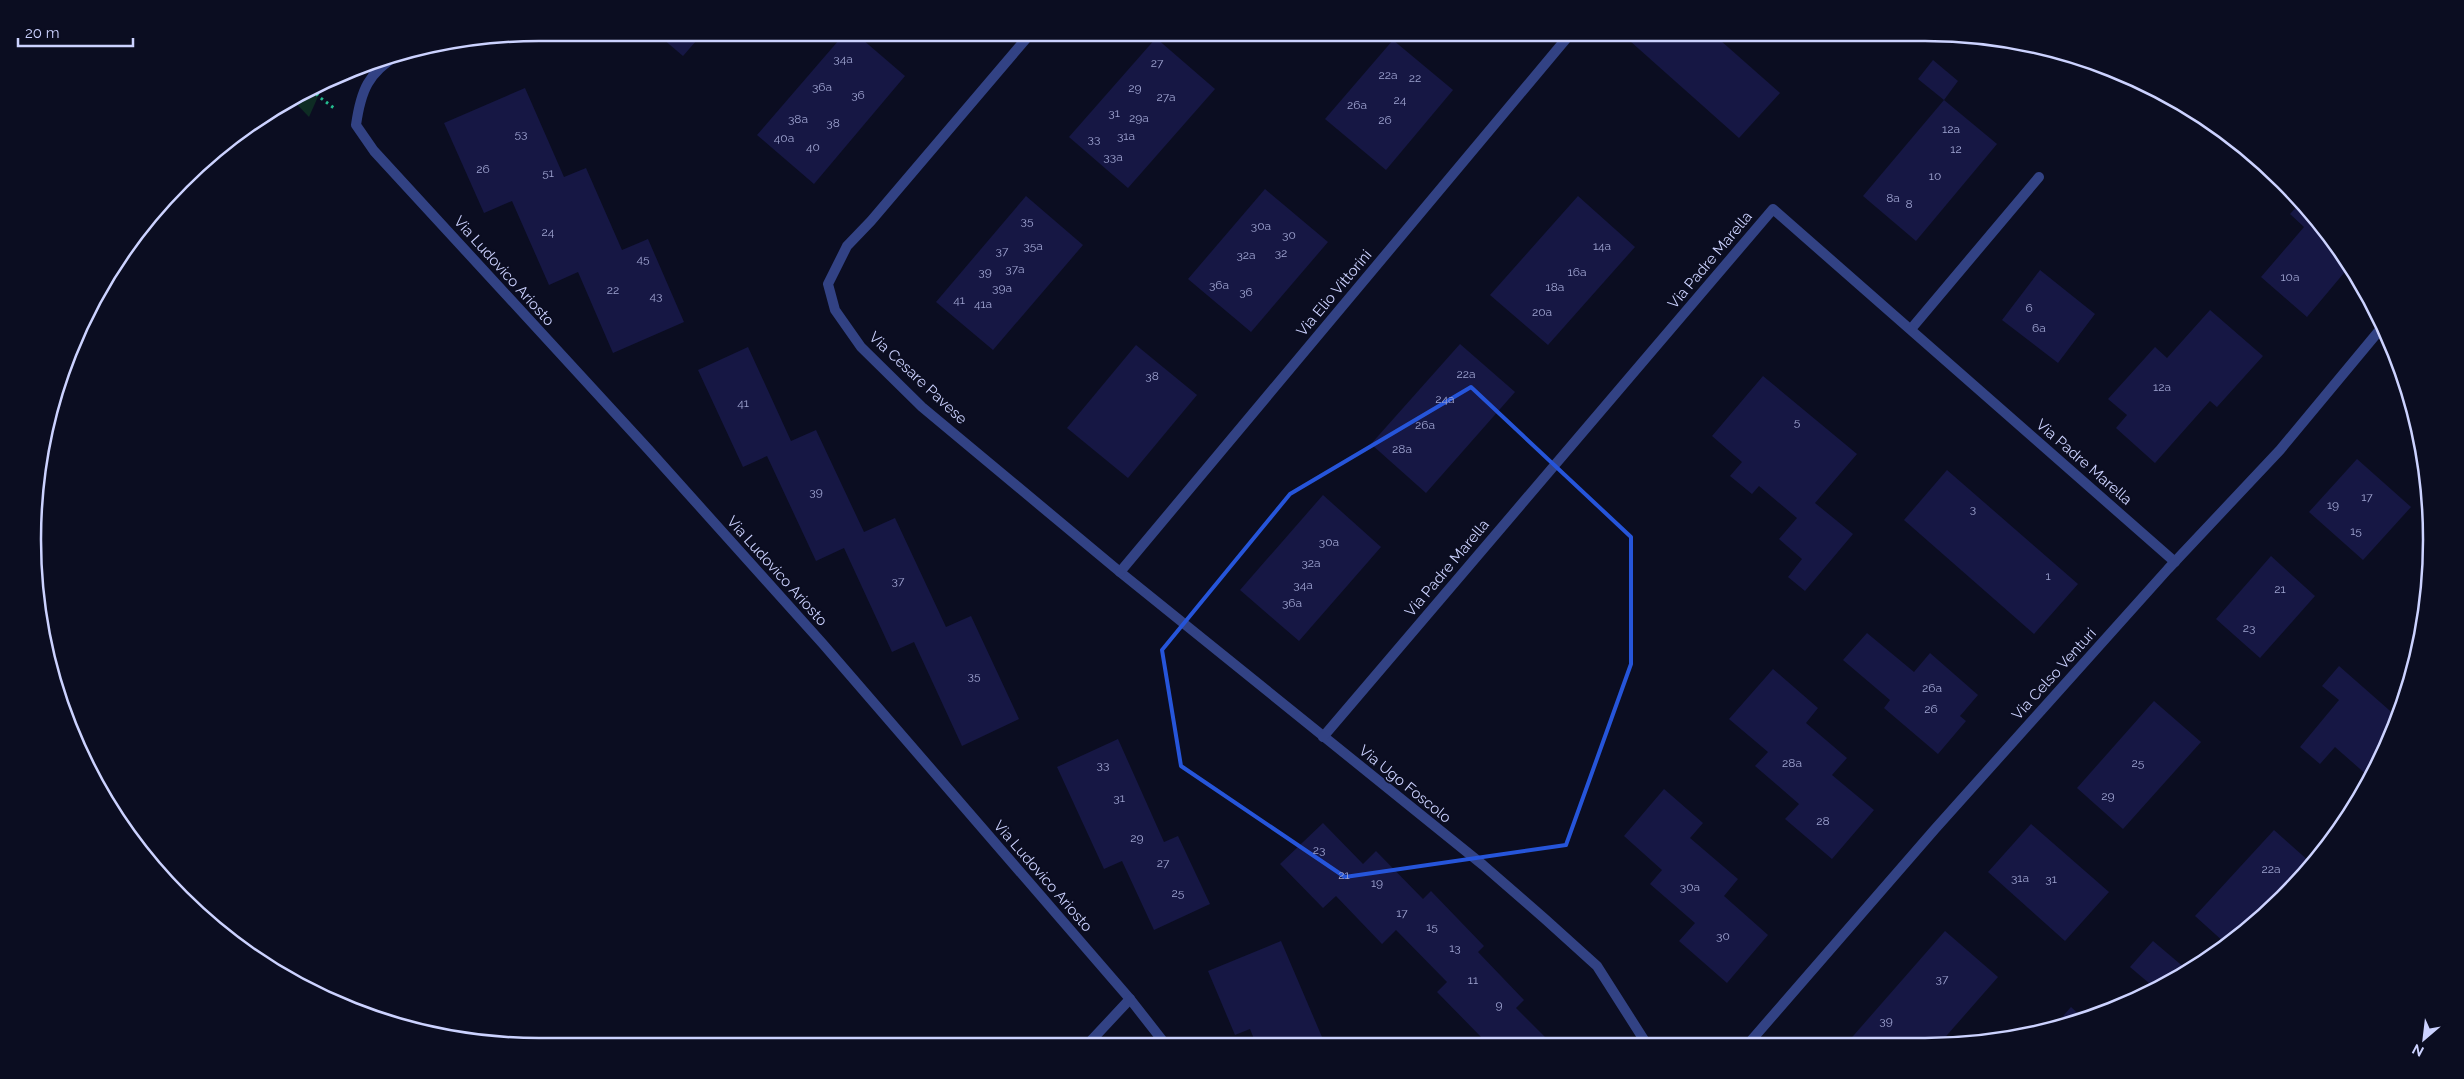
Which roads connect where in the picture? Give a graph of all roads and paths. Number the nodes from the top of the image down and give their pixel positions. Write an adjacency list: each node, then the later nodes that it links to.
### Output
1 (1023, 41): 8 (street, Via Cesare Pavese)
2 (1563, 41): 8 (street, Via Elio Vittorini)
3 (379, 68): 10 (street, Via Ludovico Ariosto)
4 (2039, 177): 5 (street)
5 (1911, 329): 7 (street, Via Padre Marella); 9 (street, Via Padre Marella)
6 (2377, 333): 7 (street, Via Celso Venturi)
7 (2175, 562): 14 (street, Via Celso Venturi)
8 (1120, 572): 9 (street, Via Ugo Foscolo)
9 (1323, 737): 13 (street, Via Ugo Foscolo)
10 (1130, 999): 11 (street); 12 (street, Via Ludovico Ariosto)
11 (1094, 1038)
12 (1161, 1038)
13 (1643, 1038)
14 (1753, 1038)

